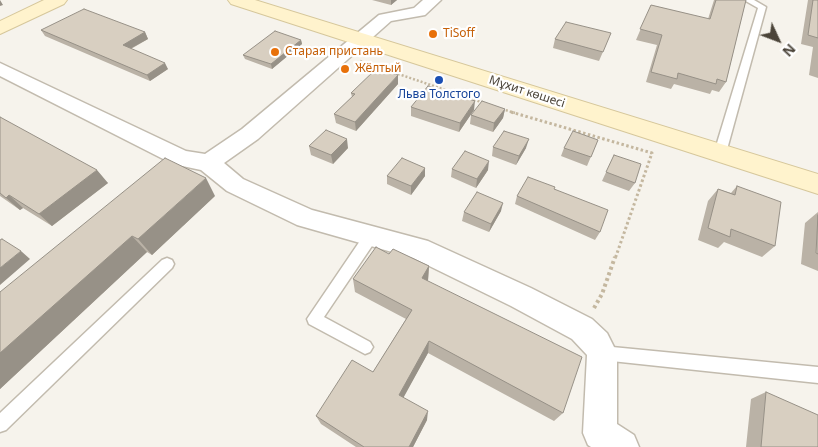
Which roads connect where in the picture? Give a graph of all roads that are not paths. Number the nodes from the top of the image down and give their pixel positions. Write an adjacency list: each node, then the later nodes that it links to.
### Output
1 (58, 0): 5 (street)
2 (237, 0): 6 (street, Мұхит көшесі)
3 (433, 0): 6 (street)
4 (748, 0): 8 (lane)
5 (0, 28)
6 (361, 38): 8 (street, Мұхит көшесі); 10 (street)
7 (0, 70): 9 (street)
8 (720, 153): 12 (street, Мұхит көшесі)
9 (182, 158): 10 (street); 11 (street)
10 (208, 163): 13 (street)
11 (159, 176)
12 (818, 184)
13 (371, 236): 15 (lane); 16 (street)
14 (167, 264): 18 (lane)
15 (364, 348)
16 (602, 353): 17 (lane); 19 (street)
17 (818, 374)
18 (0, 424)
19 (605, 442)

